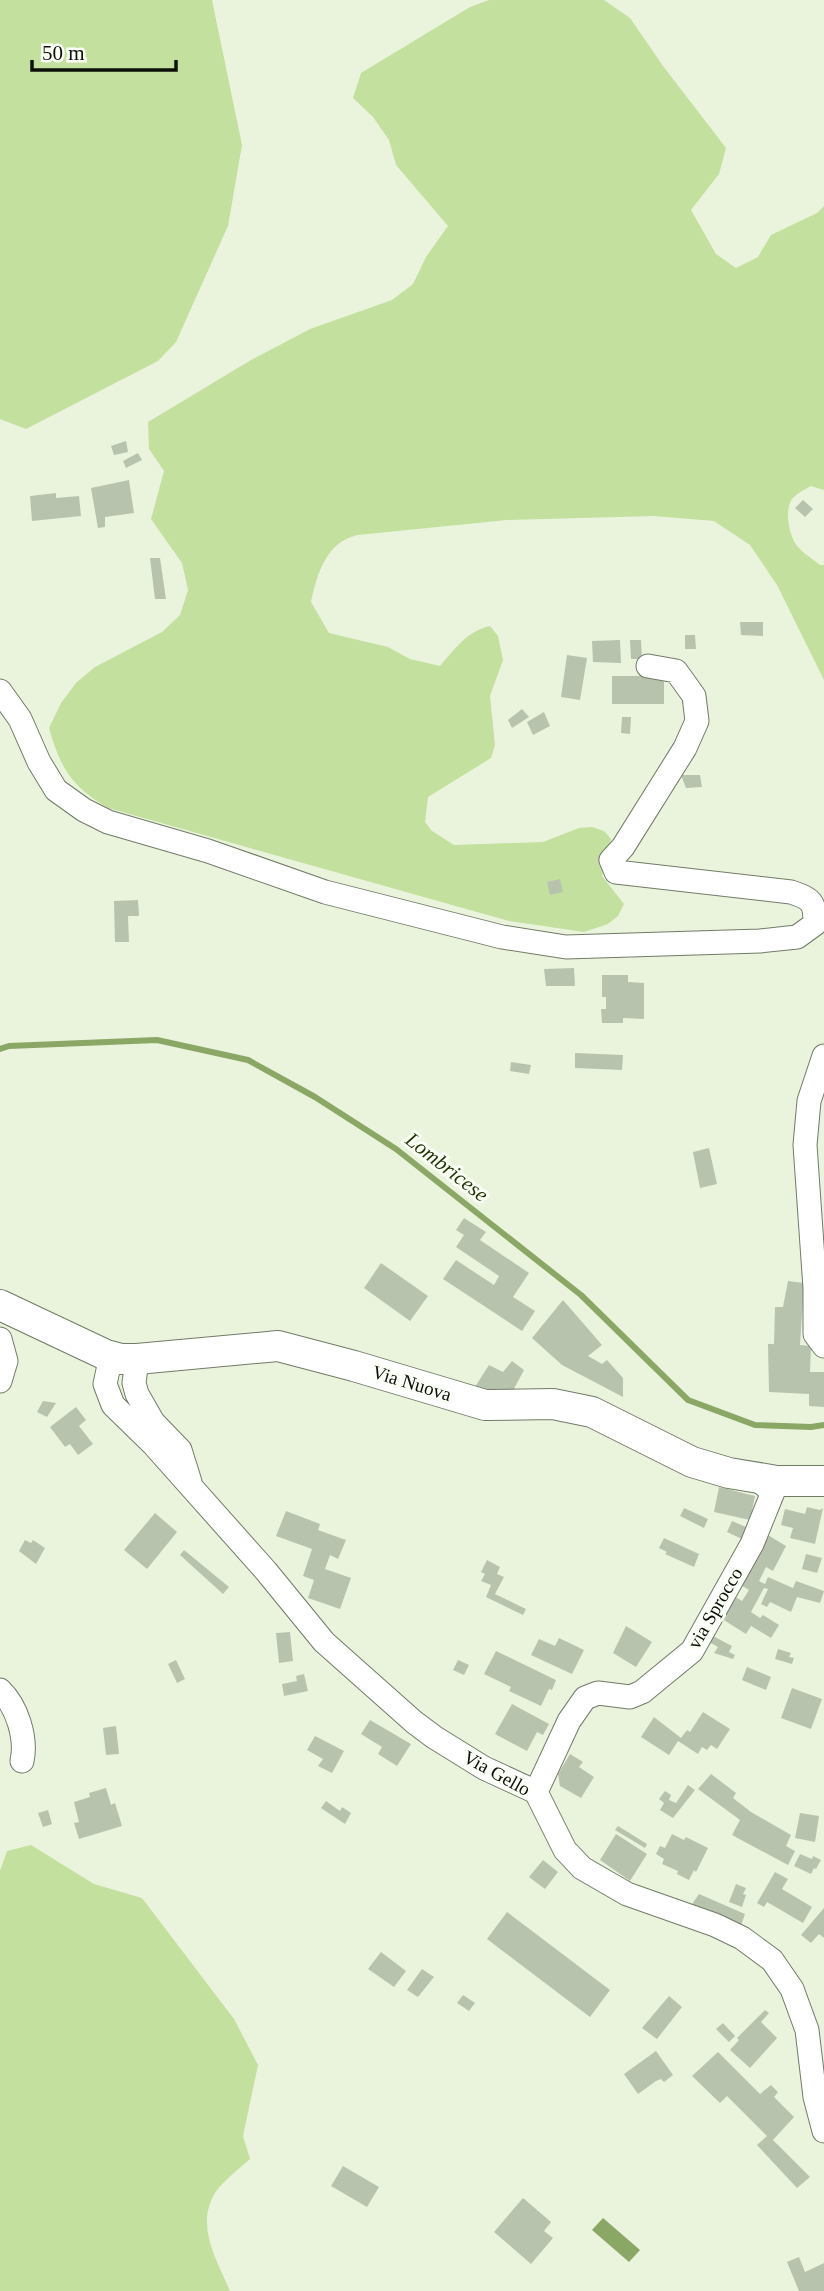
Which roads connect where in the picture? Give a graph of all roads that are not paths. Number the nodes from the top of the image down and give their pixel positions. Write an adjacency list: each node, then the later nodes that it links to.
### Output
1 (649, 666): 2 (street)
2 (0, 691)
3 (824, 1056): 6 (street)
4 (0, 1306): 7 (street, Via Nuova)
5 (0, 1339): 8 (street)
6 (824, 1346)
7 (124, 1358): 9 (street, Via Nuova); 13 (street, Via Gello)
8 (0, 1381)
9 (754, 1477): 10 (street, Via Nuova); 13 (street, via Sprocco)
10 (824, 1481)
11 (0, 1690): 12 (street)
12 (22, 1761)
13 (536, 1792): 14 (street, Via Gello)
14 (807, 2029): 15 (street, Via Gello); 16 (street, Via Gello)
15 (824, 2048)
16 (824, 2131)

